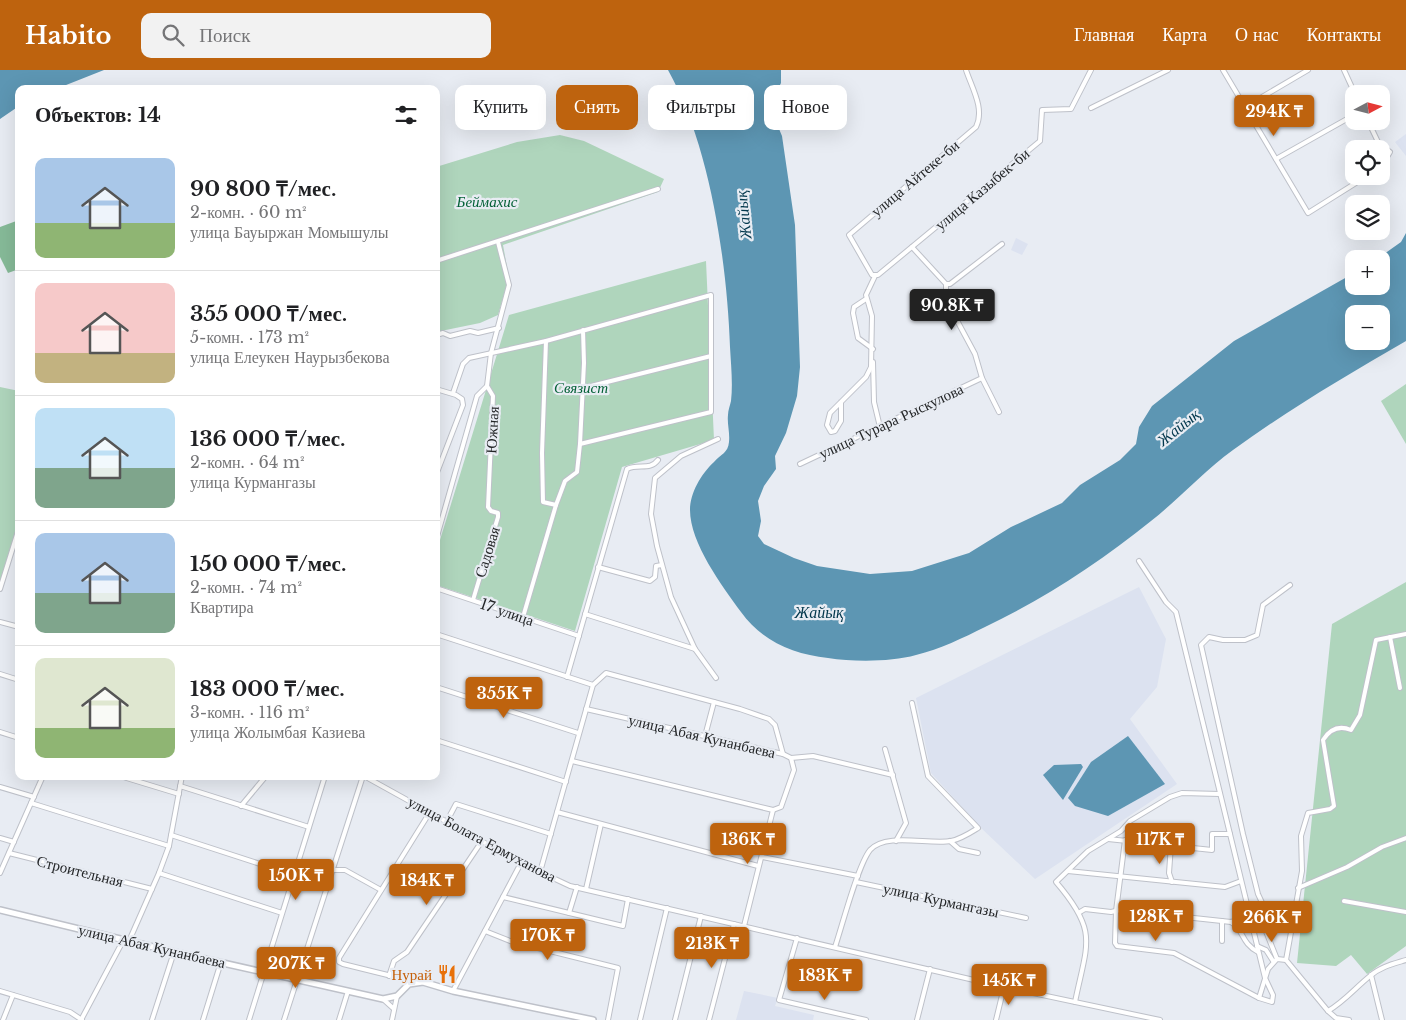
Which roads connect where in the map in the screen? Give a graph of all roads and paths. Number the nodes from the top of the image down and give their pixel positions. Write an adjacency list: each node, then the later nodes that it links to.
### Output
1 (966, 70): 18 (street, улица Айтеке-би)
2 (1091, 70): 16 (street, улица Казыбек-би)
3 (1168, 70): 9 (street)
4 (1223, 70): 8 (street)
5 (1308, 70): 8 (street)
6 (1344, 70): 7 (street)
7 (1351, 85)
8 (1245, 107): 11 (street)
9 (1091, 108)
10 (1345, 120): 11 (street)
11 (1276, 159): 12 (street)
12 (1353, 185)
13 (658, 189): 14 (street)
14 (498, 242): 17 (street); 21 (street, Южная)
15 (1002, 244): 19 (street)
16 (912, 247): 18 (street, улица Казыбек-би); 19 (street)
17 (440, 260)
18 (876, 275): 20 (street)
19 (946, 284): 29 (street)
20 (866, 299): 25 (street); 25 (street)
21 (499, 328): 23 (street); 26 (street, Южная)
22 (583, 330): 24 (street); 27 (street); 31 (street)
23 (440, 334)
24 (546, 340): 26 (street); 42 (street)
25 (873, 349): 28 (street)
26 (491, 353): 30 (street, Южная); 33 (street)
27 (711, 356): 31 (street); 38 (street)
28 (873, 360): 34 (street); 36 (street)
29 (982, 378): 35 (street); 36 (street, улица Турара Рыскулова)
30 (487, 386): 43 (street, Южная); 44 (street)
31 (582, 386): 38 (street)
32 (440, 390): 33 (street)
33 (454, 394): 40 (street)
34 (841, 402): 34 (street)
35 (999, 412)
36 (880, 427): 41 (street, улица Турара Рыскулова)
37 (718, 439): 47 (street)
38 (580, 444): 42 (street)
39 (658, 460): 48 (street)
40 (440, 464)
41 (800, 464)
42 (556, 505): 54 (street)
43 (489, 509): 52 (street, Садовая)
44 (440, 526)
45 (15, 541): 50 (street)
46 (1139, 561): 93 (street)
47 (662, 565): 48 (street); 61 (street)
48 (598, 567): 53 (street)
49 (1290, 584): 162 (street)
50 (0, 589)
51 (440, 589): 52 (street, 17 улица)
52 (472, 600): 54 (street, 17 улица)
53 (585, 614): 59 (street); 61 (street)
54 (523, 617): 59 (street, 17 улица)
55 (0, 622): 56 (street)
56 (15, 626)
57 (1406, 634): 60 (street)
58 (440, 635): 63 (street)
59 (578, 636): 63 (street)
60 (1390, 637): 68 (street); 133 (street)
61 (695, 649): 64 (street)
62 (0, 674): 65 (street)
63 (567, 677): 66 (street)
64 (716, 678)
65 (15, 679)
66 (593, 685): 69 (street); 71 (street)
67 (440, 688): 73 (street)
68 (1400, 688)
69 (714, 702): 74 (street); 78 (street)
70 (912, 703): 112 (street)
71 (586, 709): 73 (street); 74 (street, улица Абая Кунанбаева)
72 (0, 732): 75 (street)
73 (578, 733): 80 (street)
74 (705, 736): 78 (street, улица Абая Кунанбаева)
75 (15, 737)
76 (440, 741): 89 (street)
77 (885, 749): 81 (street)
78 (783, 754): 79 (street, улица Абая Кунанбаева)
79 (792, 758): 81 (street); 97 (street, улица Абая Кунанбаева)
80 (572, 761): 89 (street); 97 (street)
81 (893, 775): 111 (street)
82 (41, 780): 94 (street)
83 (133, 780): 92 (street)
84 (181, 780): 90 (street)
85 (263, 780): 96 (street)
86 (324, 780): 102 (street)
87 (362, 780): 121 (street)
88 (370, 780): 98 (street, улица Болата Ермуханова)
89 (566, 782): 99 (street)
90 (180, 786): 92 (street); 96 (street)
91 (0, 787): 94 (street)
92 (179, 794): 105 (street)
93 (1220, 794): 104 (street); 108 (street)
94 (34, 797): 95 (street)
95 (30, 803): 113 (street); 115 (street)
96 (241, 806): 102 (street)
97 (773, 810): 118 (street)
98 (430, 812): 100 (street, улица Болата Ермуханова); 136 (street)
99 (557, 812): 101 (street); 103 (street)
100 (446, 821): 103 (street); 110 (street, улица Болата Ермуханова)
101 (601, 824): 120 (street); 135 (street)
102 (309, 827): 126 (street)
103 (551, 834): 122 (street)
104 (1230, 834): 114 (street); 131 (street)
105 (171, 835): 115 (street); 126 (street)
106 (0, 838): 113 (street)
107 (1406, 838): 133 (street)
108 (1108, 839): 109 (street); 123 (street)
109 (1125, 840): 114 (street); 128 (street)
110 (482, 841): 119 (street, улица Болата Ермуханова); 169 (street)
111 (896, 841): 112 (street); 127 (street)
112 (950, 841): 117 (street)
113 (14, 842): 116 (street)
114 (1171, 845): 130 (street)
115 (169, 846): 125 (street)
116 (9, 853): 124 (street); 134 (street, Строительная)
117 (978, 853)
118 (762, 857): 120 (street); 127 (street)
119 (521, 863): 122 (street, улица Болата Ермуханова); 137 (street)
120 (758, 866): 153 (street)
121 (332, 870): 136 (street); 171 (street)
122 (540, 872): 132 (street, улица Болата Ермуханова)
123 (1068, 872): 128 (street); 143 (street)
124 (0, 873)
125 (159, 873): 134 (street); 145 (street)
126 (294, 875): 145 (street)
127 (858, 876): 129 (street)
128 (1120, 877): 130 (street); 142 (street)
129 (856, 882): 149 (street, улица Курмангазы); 159 (street)
130 (1172, 882): 131 (street)
131 (1241, 882): 148 (street)
132 (577, 887): 135 (street, улица Болата Ермуханова); 146 (street)
133 (1298, 888): 163 (street)
134 (152, 889): 156 (street)
135 (586, 889): 138 (street, улица Болата Ермуханова)
136 (381, 890): 169 (street)
137 (503, 897): 146 (street); 154 (street)
138 (628, 899): 140 (street, улица Болата Ермуханова); 146 (street)
139 (1344, 901): 144 (street)
140 (667, 908): 147 (street, улица Болата Ермуханова); 194 (street)
141 (0, 910): 156 (street, улица Абая Кунанбаева)
142 (1116, 910): 143 (street); 150 (street); 179 (street)
143 (1080, 912): 181 (street)
144 (1406, 912)
145 (282, 913): 167 (street)
146 (569, 913)
147 (701, 916): 152 (street, улица Болата Ермуханова); 195 (street)
148 (1250, 916): 151 (street); 158 (street)
149 (1026, 918)
150 (1222, 921): 151 (street); 157 (street)
151 (1231, 922): 161 (street)
152 (734, 924): 153 (street, улица Болата Ермуханова); 196 (street)
153 (744, 926): 155 (street, улица Болата Ермуханова)
154 (485, 931): 176 (street); 193 (street)
155 (797, 938): 159 (street, улица Болата Ермуханова); 197 (street)
156 (126, 940): 160 (street, улица Абая Кунанбаева); 185 (street)
157 (1222, 941)
158 (1257, 946): 161 (street); 162 (street)
159 (835, 947): 166 (street, улица Болата Ермуханова)
160 (174, 952): 165 (street, улица Абая Кунанбаева); 186 (street)
161 (1258, 952): 170 (street)
162 (1275, 960): 163 (street); 170 (street)
163 (1286, 960): 183 (street)
164 (1406, 960): 168 (street)
165 (221, 962): 167 (street, улица Абая Кунанбаева); 187 (street)
166 (930, 969): 173 (street, улица Болата Ермуханова); 198 (street)
167 (264, 971): 171 (street, улица Абая Кунанбаева); 188 (street)
168 (1371, 975): 183 (street); 202 (street)
169 (389, 976): 172 (street)
170 (1264, 978): 179 (street); 179 (street)
171 (296, 979): 175 (street, улица Абая Кунанбаева); 189 (street)
172 (416, 982): 176 (street); 178 (street, улица Абая Кунанбаева)
173 (1004, 987): 181 (street, улица Болата Ермуханова); 199 (street)
174 (0, 991): 177 (street)
175 (348, 991): 180 (street, улица Абая Кунанбаева); 190 (street)
176 (453, 991): 192 (street)
177 (13, 995): 184 (street); 185 (street)
178 (397, 996): 180 (street, улица Абая Кунанбаева); 182 (street)
179 (1259, 998)
180 (383, 999): 182 (street)
181 (1075, 1002): 200 (street, улица Болата Ермуханова)
182 (394, 1010): 191 (street)
183 (1328, 1011): 201 (street)
184 (3, 1020)
185 (82, 1020)
186 (152, 1020)
187 (203, 1020)
188 (249, 1020)
189 (284, 1020)
190 (339, 1020)
191 (392, 1020)
192 (593, 1020)
193 (608, 1020)
194 (640, 1020)
195 (675, 1020)
196 (709, 1020)
197 (866, 1020)
198 (917, 1020)
199 (996, 1020)
200 (1160, 1020)
201 (1349, 1020)
202 (1382, 1020)

